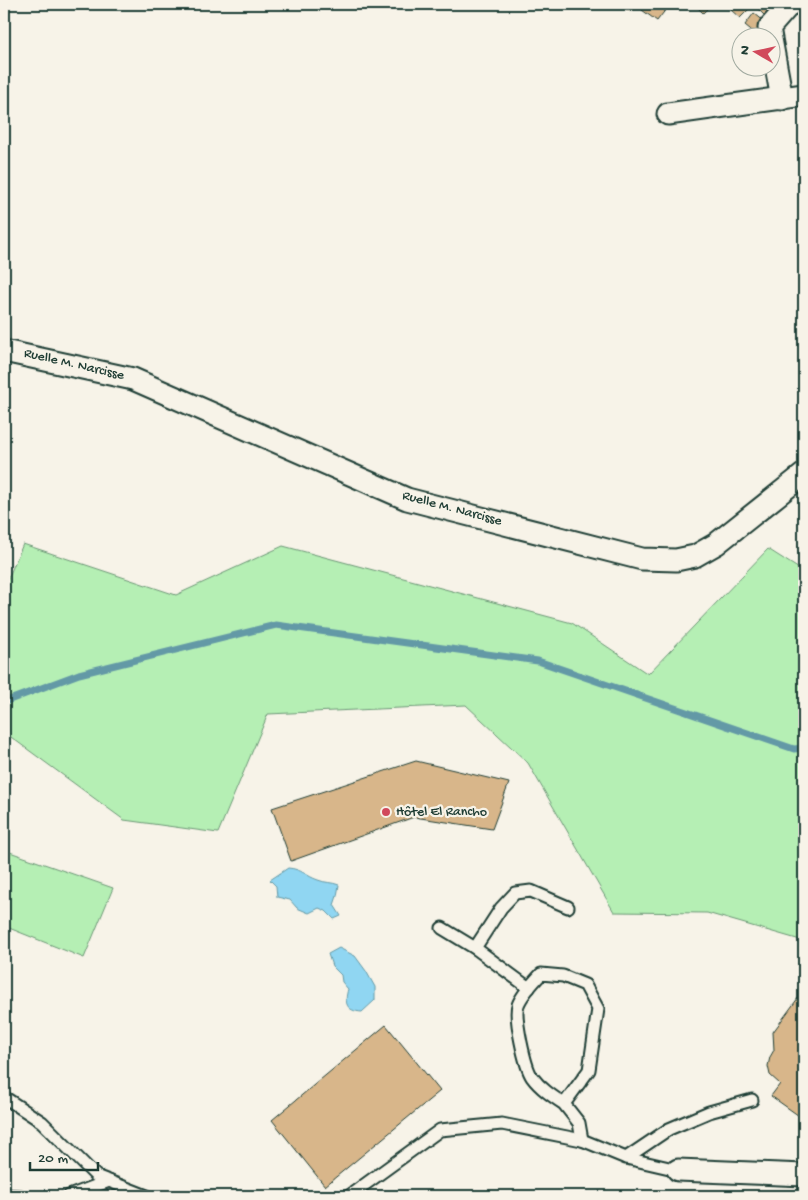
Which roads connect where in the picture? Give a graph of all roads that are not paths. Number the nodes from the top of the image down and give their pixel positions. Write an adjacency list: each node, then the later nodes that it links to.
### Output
1 (790, 4): 3 (street)
2 (804, 95): 3 (street)
3 (782, 99): 4 (street)
4 (668, 114)
5 (4, 350): 6 (street, Ruelle M. Narcisse)
6 (804, 474)
7 (568, 906): 9 (lane)
8 (442, 928): 9 (lane)
9 (475, 948): 10 (lane)
10 (529, 988): 13 (lane); 13 (lane)
11 (4, 1097): 18 (lane)
12 (752, 1100): 15 (lane)
13 (564, 1104): 14 (lane)
14 (582, 1140): 15 (lane); 24 (lane)
15 (626, 1158): 16 (lane)
16 (678, 1170): 17 (street)
17 (804, 1175)
18 (109, 1181): 22 (lane); 23 (lane)
19 (4, 1195): 20 (lane)
20 (11, 1196): 21 (lane)
21 (21, 1196)
22 (69, 1196)
23 (147, 1196)
24 (350, 1196)

